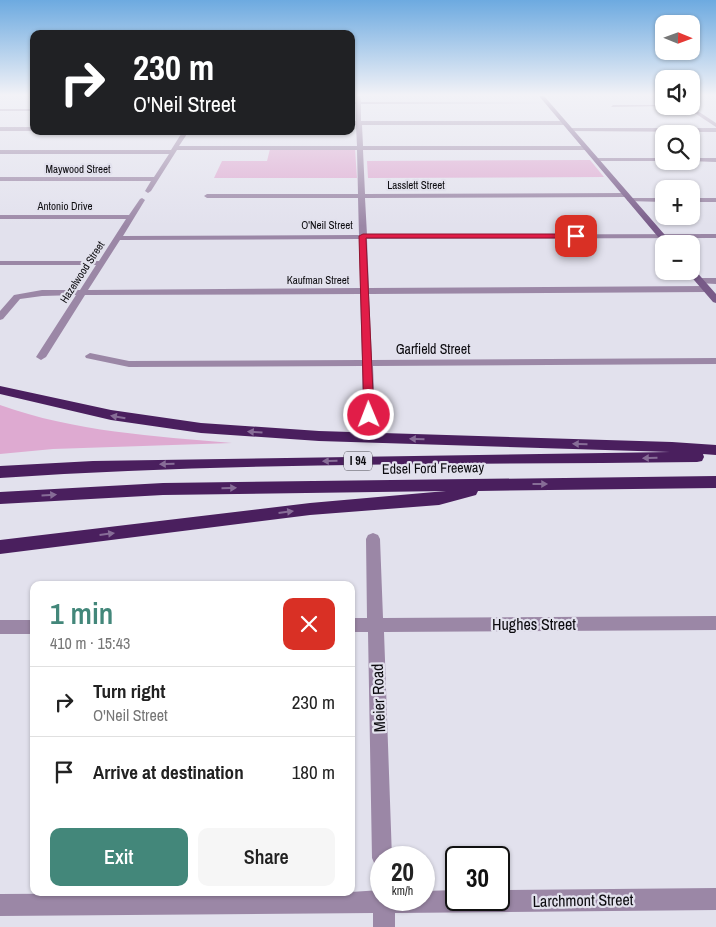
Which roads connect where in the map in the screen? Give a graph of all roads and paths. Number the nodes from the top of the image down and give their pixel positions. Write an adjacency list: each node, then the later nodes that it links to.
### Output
1 (181, 139): 6 (street)
2 (359, 139): 4 (street)
3 (578, 139): 5 (street)
4 (360, 148): 5 (street); 6 (street); 15 (street)
5 (585, 148): 8 (street)
6 (174, 150): 7 (street); 13 (street)
7 (0, 152)
8 (596, 160): 9 (street); 17 (street)
9 (655, 160)
10 (700, 160): 11 (street)
11 (716, 160)
12 (0, 179): 13 (street, Maywood Street)
13 (156, 179): 14 (street)
14 (148, 192)
15 (362, 195): 16 (street, Lasslett Street); 17 (street, Lasslett Street); 25 (street)
16 (207, 196)
17 (628, 198): 19 (street, Lasslett Street); 24 (street)
18 (142, 200): 23 (street, Hazelwood Street)
19 (655, 200)
20 (700, 200): 21 (street)
21 (716, 200)
22 (0, 217): 23 (street, Antonio Drive)
23 (131, 217): 29 (street, Hazelwood Street)
24 (661, 235)
25 (363, 236): 26 (street, O'Neil Street); 29 (street, O'Neil Street); 35 (street)
26 (655, 236)
27 (700, 236): 28 (street, O'Neil Street)
28 (716, 236)
29 (117, 238): 31 (street, Hazelwood Street)
30 (0, 263): 31 (street)
31 (101, 263): 36 (street, Hazelwood Street)
32 (700, 281): 33 (street); 34 (street)
33 (716, 281)
34 (707, 289): 35 (street, Kaufman Street); 37 (street)
35 (364, 291): 36 (street, Kaufman Street); 42 (street)
36 (82, 292): 38 (street, Kaufman Street); 40 (street, Hazelwood Street)
37 (716, 300)
38 (0, 317)
39 (90, 356): 42 (street, Garfield Street)
40 (41, 357)
41 (716, 361): 42 (street, Garfield Street)
42 (368, 363): 46 (street)
43 (0, 385): 45 (highway)
44 (0, 390): 45 (highway)
45 (50, 402): 47 (highway, one-way to 45)
46 (369, 415)
47 (716, 450)
48 (716, 457): 49 (highway, Edsel Ford Freeway / I 94, one-way to 49)
49 (0, 472)
50 (716, 482): 51 (highway, Edsel Ford Freeway / I 94, one-way to 50)
51 (491, 485): 52 (highway, Edsel Ford Freeway / I 94, one-way to 51); 54 (highway, one-way to 51)
52 (0, 498)
53 (373, 539): 57 (street, Meier Road)
54 (0, 548)
55 (716, 624): 57 (street, Hughes Street)
56 (355, 625): 57 (street, Hughes Street)
57 (376, 625): 60 (street, Meier Road)
58 (0, 627): 59 (street)
59 (30, 627)
60 (382, 846)
61 (716, 899): 63 (street, Larchmont Street)
62 (370, 901): 64 (street, Larchmont Street)
63 (435, 901)
64 (0, 905)
65 (384, 911): 66 (street)
66 (384, 927)

